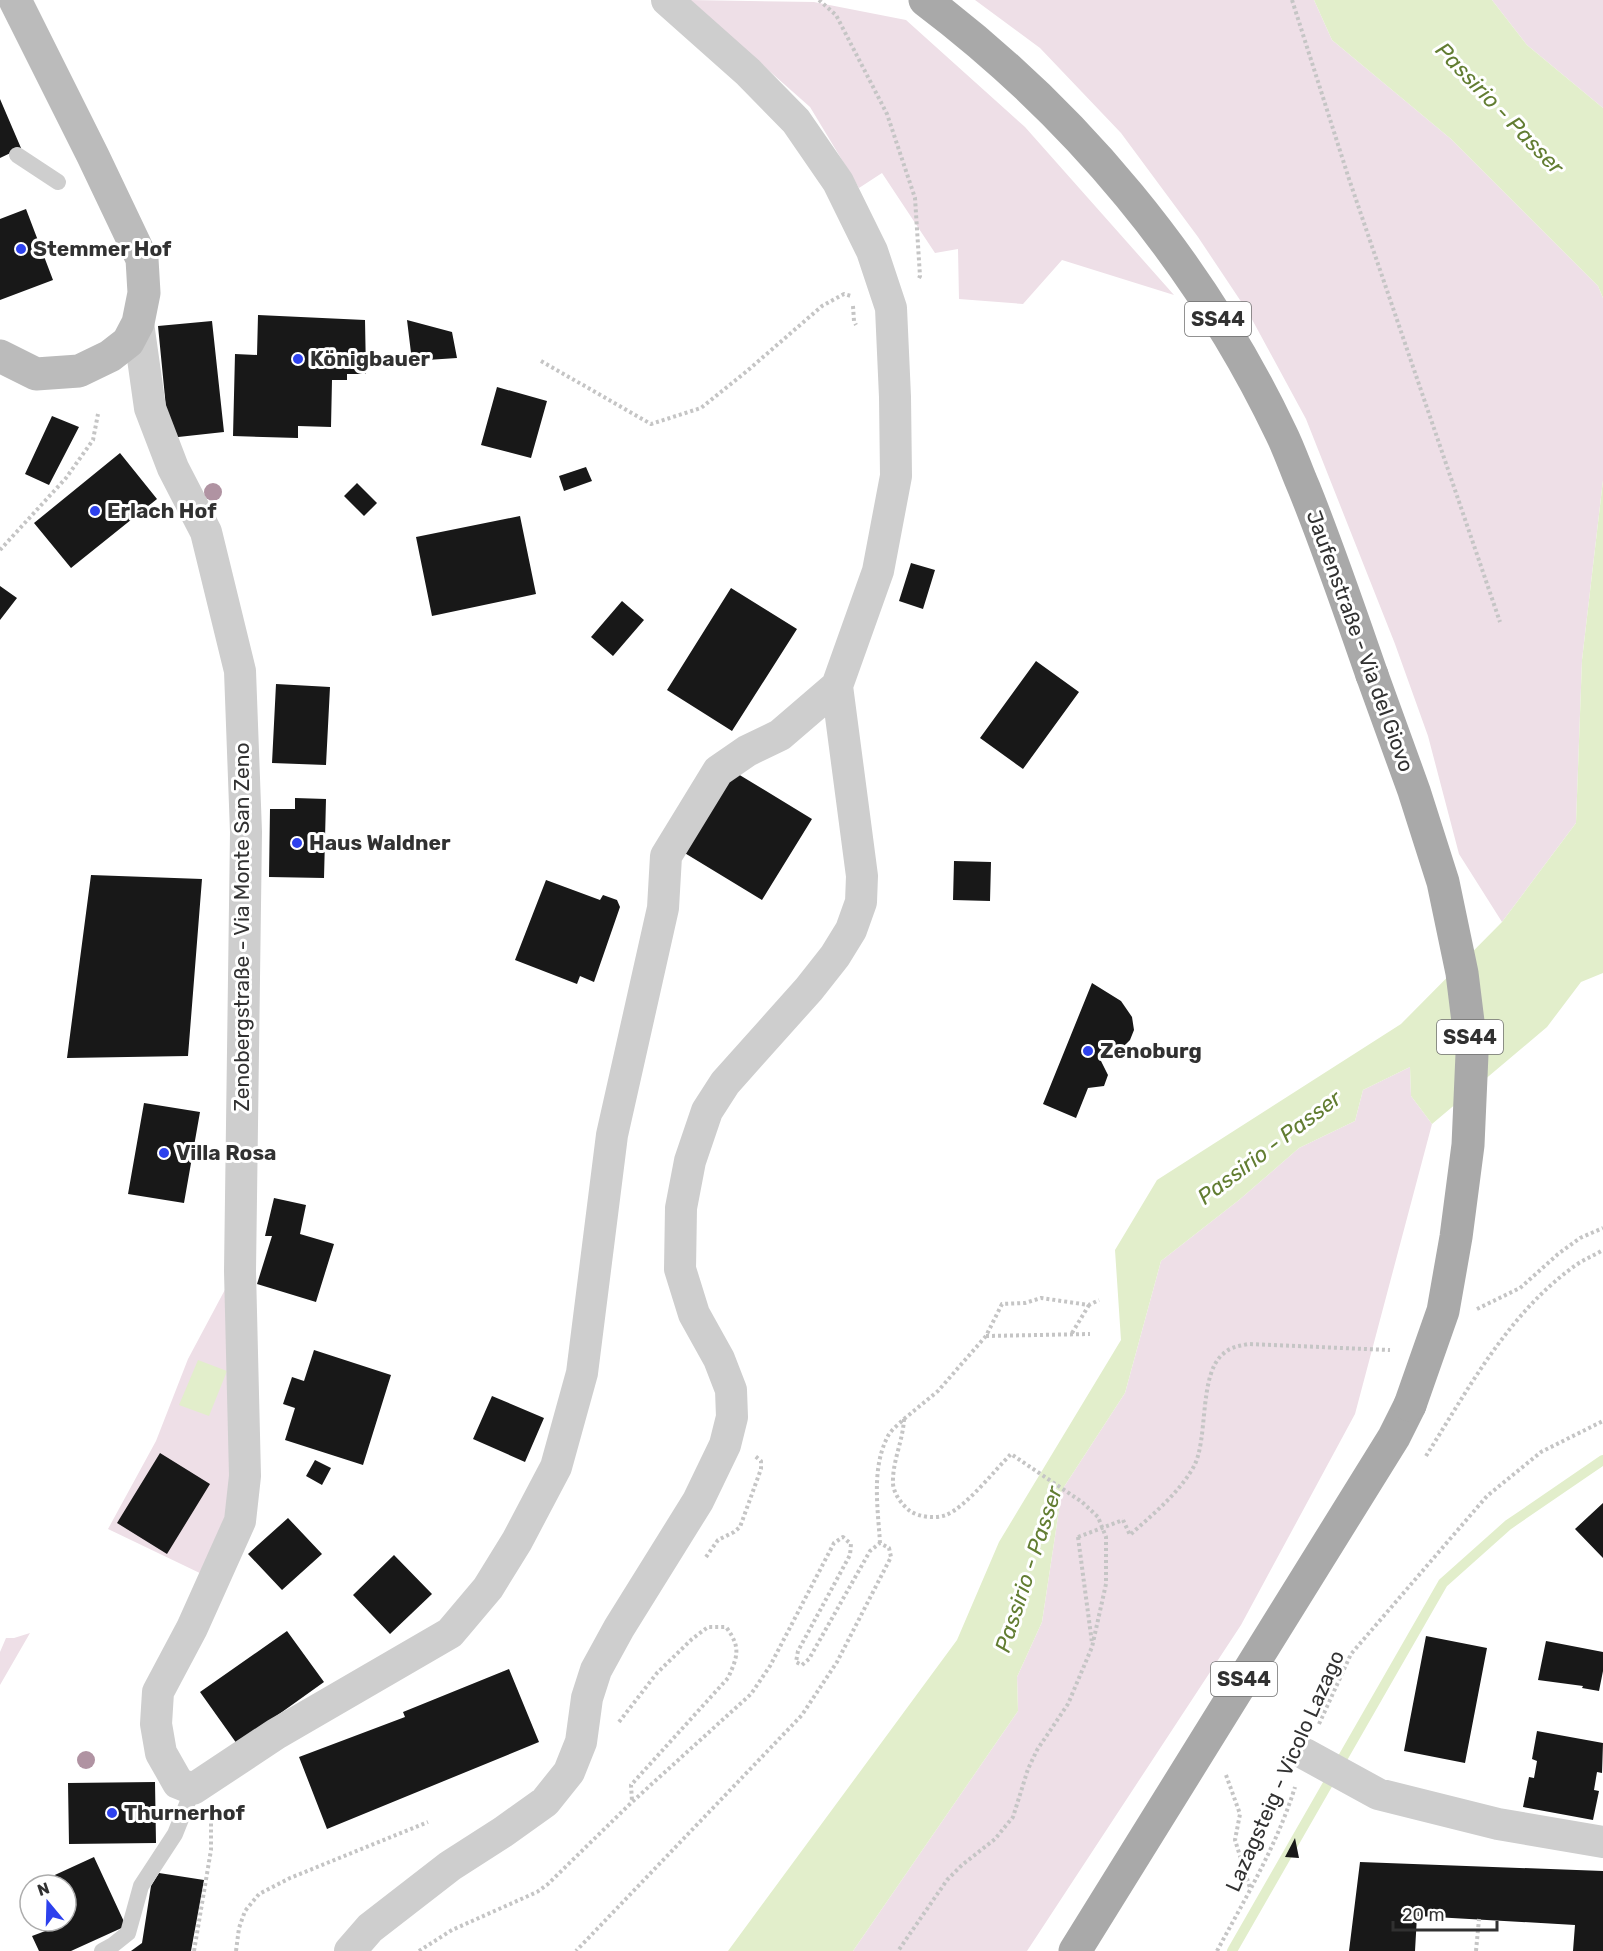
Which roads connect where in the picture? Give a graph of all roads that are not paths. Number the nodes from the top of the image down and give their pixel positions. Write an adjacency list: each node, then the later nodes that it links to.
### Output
1 (15, 0): 6 (street)
2 (667, 0): 8 (street)
3 (925, 0): 14 (main road, Jaufenstraße - Via del Giovo / SS44, bridge)
4 (16, 154): 5 (lane)
5 (58, 182)
6 (138, 323): 7 (street); 10 (street, Zenobergstraße - Via Monte San Zeno)
7 (0, 356)
8 (837, 686): 10 (street); 13 (street)
9 (1305, 1754): 11 (street)
10 (193, 1789): 12 (lane)
11 (1603, 1842)
12 (102, 1951)
13 (350, 1951)
14 (1074, 1951)

